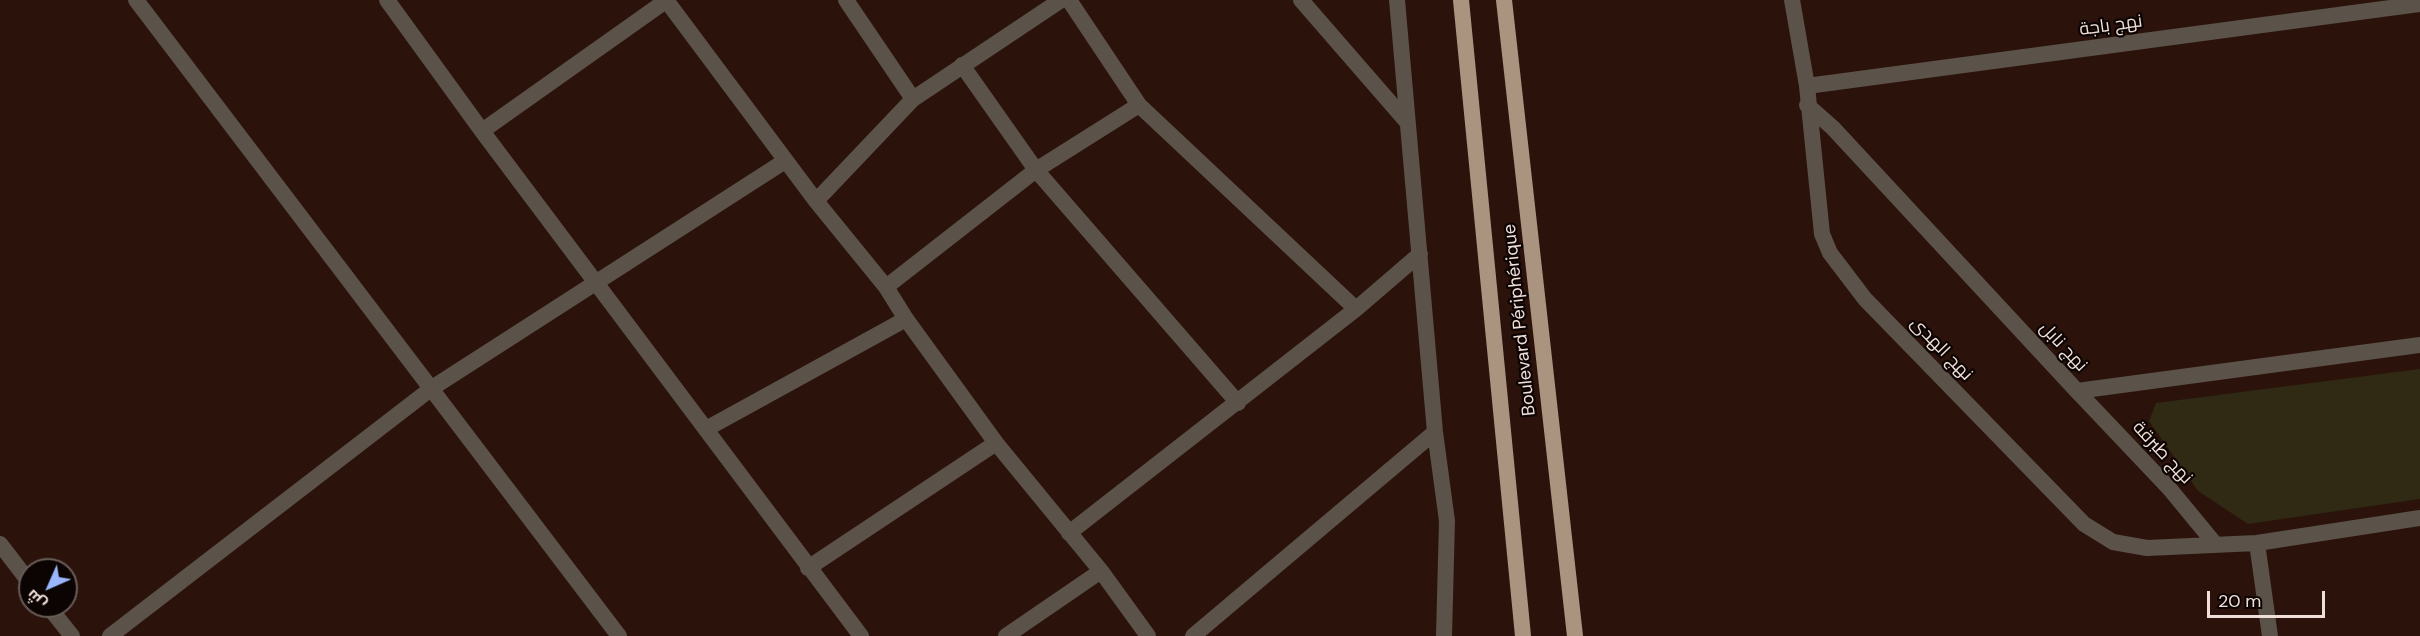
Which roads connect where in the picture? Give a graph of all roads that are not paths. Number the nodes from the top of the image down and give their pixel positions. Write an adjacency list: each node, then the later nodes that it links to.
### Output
1 (136, 0): 29 (street)
2 (387, 0): 19 (street)
3 (666, 0): 19 (street); 20 (street)
4 (846, 0): 15 (street)
5 (1061, 0): 13 (street)
6 (1069, 0): 16 (street)
7 (1301, 0): 18 (street)
8 (1397, 0): 18 (street)
9 (1461, 0): 52 (highway, Boulevard Périphérique)
10 (1504, 0): 53 (highway, Boulevard Périphérique)
11 (1792, 0): 14 (street, نهج الهدى)
12 (2420, 4): 14 (street, نهج باجة)
13 (962, 65): 15 (street); 21 (street)
14 (1807, 86): 17 (street, نهج الهدى)
15 (913, 99): 22 (street)
16 (1139, 105): 21 (street); 26 (street)
17 (1807, 105): 30 (street, نهج نابل); 39 (street, نهج الهدى)
18 (1407, 122): 23 (street)
19 (482, 131): 24 (street)
20 (785, 161): 22 (street); 24 (street)
21 (1036, 170): 25 (street); 31 (street)
22 (816, 201): 25 (street)
23 (1420, 254): 26 (street); 33 (street)
24 (597, 283): 29 (street); 32 (street)
25 (886, 287): 27 (street)
26 (1356, 309): 31 (street)
27 (906, 319): 32 (street); 34 (street)
28 (2420, 345): 30 (street, نهج نابل)
29 (432, 388): 45 (street); 46 (street)
30 (2077, 391): 39 (street, نهج طبرقة)
31 (1238, 403): 36 (street)
32 (706, 429): 41 (street)
33 (1435, 432): 50 (street); 51 (street)
34 (996, 443): 36 (street); 41 (street)
35 (2420, 518): 37 (street)
36 (1070, 533): 42 (street)
37 (2256, 543): 39 (street, نهج الهدى); 54 (street)
38 (0, 544): 40 (street)
39 (2216, 545)
40 (18, 567)
41 (808, 568): 47 (street)
42 (1101, 572): 48 (street); 49 (street)
43 (58, 618): 44 (street)
44 (72, 636)
45 (110, 636)
46 (619, 636)
47 (861, 636)
48 (1006, 636)
49 (1148, 636)
50 (1193, 636)
51 (1444, 636)
52 (1523, 636)
53 (1575, 636)
54 (2270, 636)

